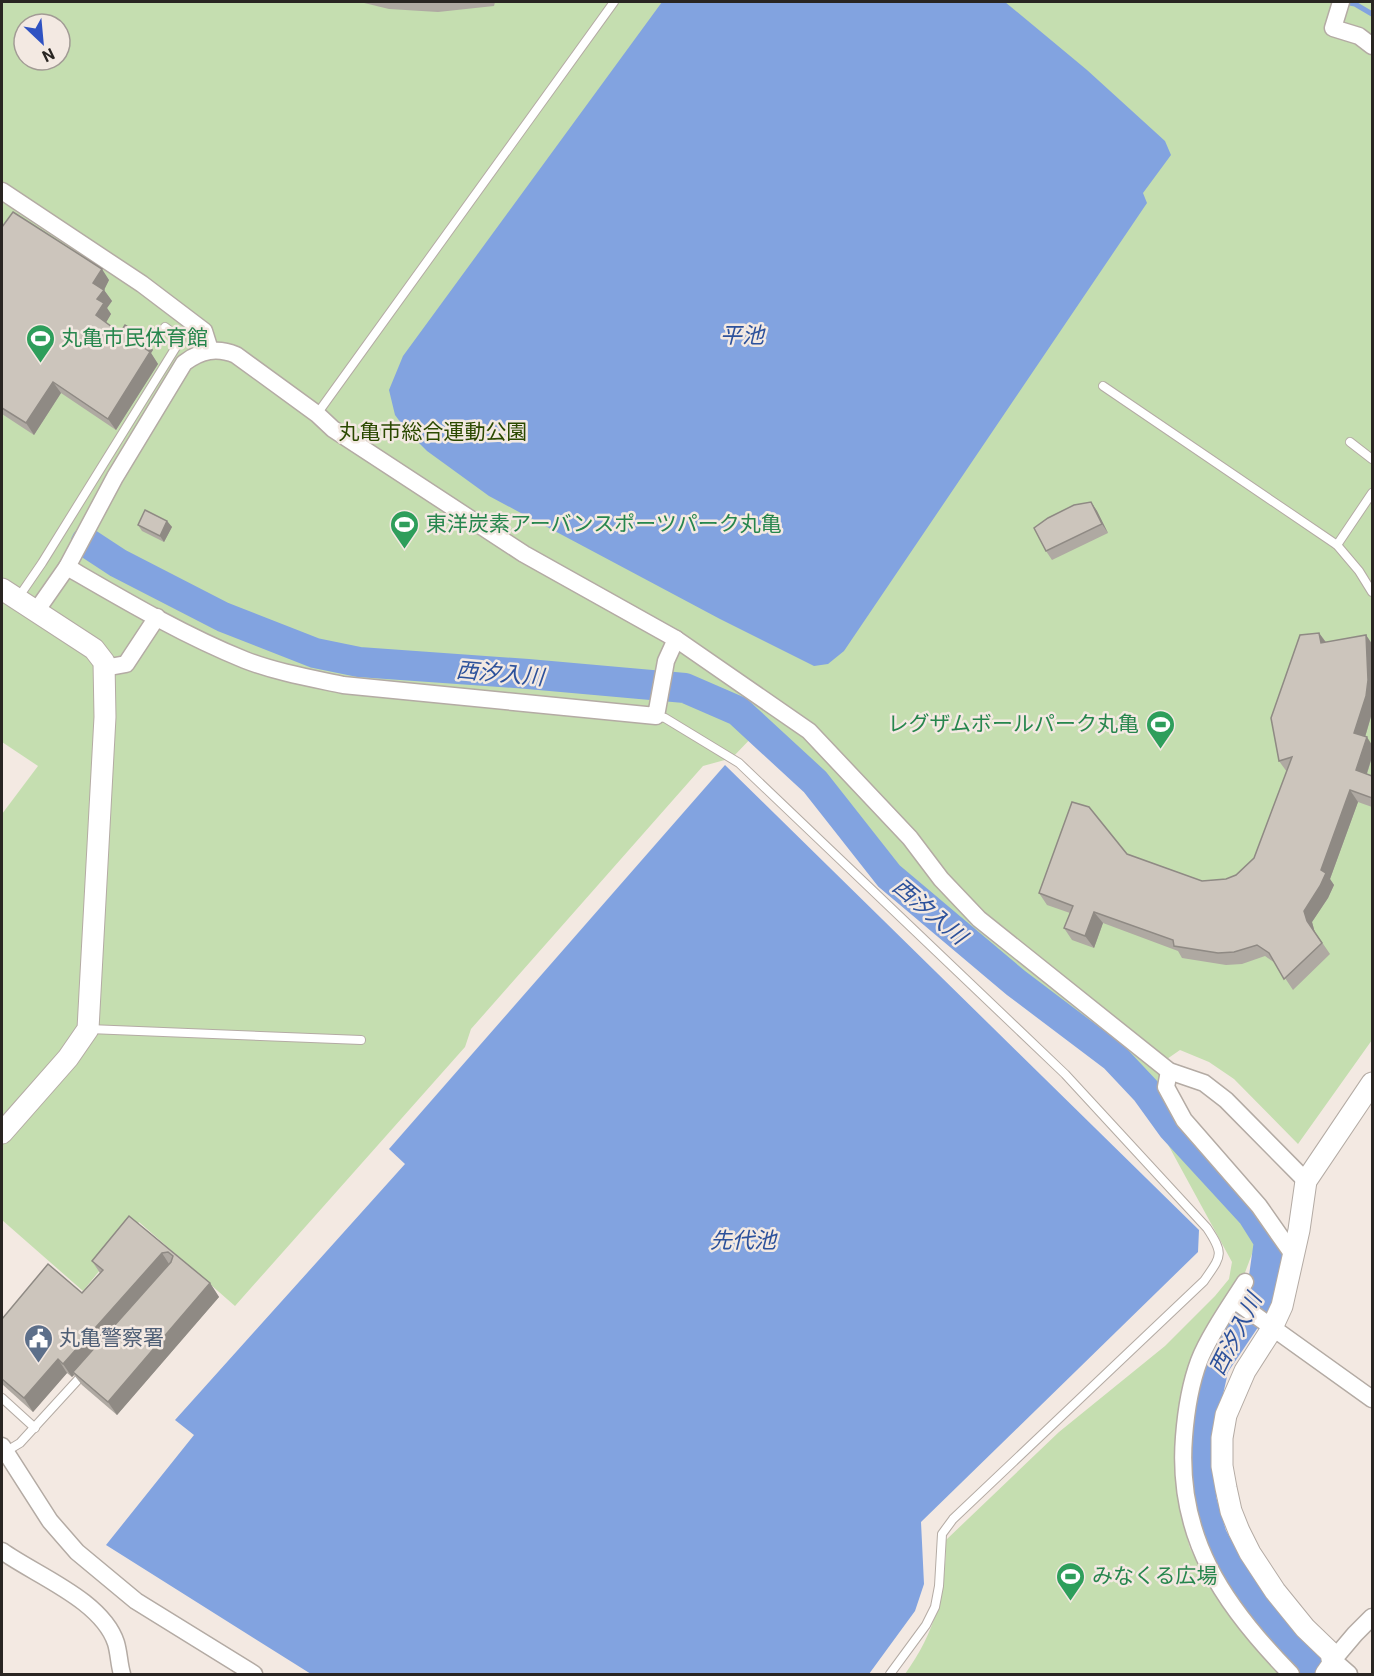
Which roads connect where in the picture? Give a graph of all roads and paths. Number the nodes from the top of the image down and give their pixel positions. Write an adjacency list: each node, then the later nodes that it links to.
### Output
1 (614, 2): 8 (lane)
2 (1341, 2): 3 (street)
3 (1372, 46)
4 (2, 191): 6 (street)
5 (165, 327): 15 (lane)
6 (210, 350): 8 (street); 13 (street)
7 (1103, 386): 12 (lane)
8 (316, 414): 18 (street)
9 (1350, 442): 10 (lane)
10 (1372, 459)
11 (1372, 493): 12 (lane)
12 (1337, 545): 14 (lane)
13 (67, 567): 16 (street); 17 (street)
14 (1372, 592)
15 (9, 594): 16 (street)
16 (37, 610): 19 (street)
17 (157, 617): 19 (street); 20 (street)
18 (676, 639): 20 (street); 23 (street)
19 (104, 668): 21 (street)
20 (656, 716): 41 (lane)
21 (88, 1029): 22 (lane); 25 (street)
22 (361, 1041)
23 (1169, 1071): 26 (street); 27 (street)
24 (1372, 1083): 26 (street)
25 (2, 1133)
26 (1306, 1180): 27 (street)
27 (1294, 1256): 30 (street)
28 (1245, 1282): 29 (street)
29 (1234, 1300): 30 (street); 42 (street)
30 (1267, 1324): 33 (street); 38 (street)
31 (90, 1367): 34 (lane)
32 (2, 1398): 34 (lane)
33 (1372, 1399)
34 (35, 1428): 35 (lane)
35 (3, 1449): 40 (street)
36 (2, 1551): 39 (street)
37 (1372, 1617): 38 (street)
38 (1335, 1669)
39 (122, 1674)
40 (254, 1674)
41 (891, 1674)
42 (1291, 1674)

